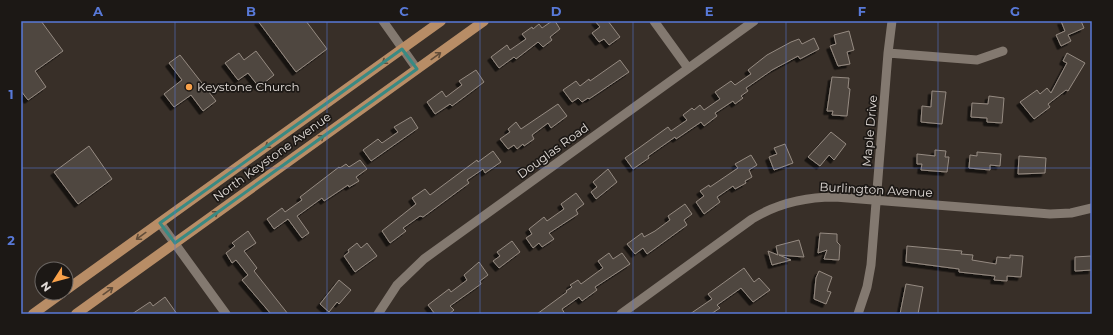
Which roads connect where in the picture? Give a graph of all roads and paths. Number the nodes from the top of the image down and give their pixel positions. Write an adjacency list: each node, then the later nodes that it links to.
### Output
1 (383, 21): 7 (street)
2 (441, 21): 7 (main road, North Keystone Avenue)
3 (484, 21): 11 (main road, North Keystone Avenue, one-way to 3)
4 (654, 21): 10 (street)
5 (754, 21): 10 (street, Douglas Road)
6 (892, 21): 9 (street, Maple Drive)
7 (402, 48): 11 (street); 14 (main road, North Keystone Avenue, one-way to 14)
8 (1003, 51): 9 (street)
9 (888, 53): 12 (street, Maple Drive)
10 (688, 68): 21 (street, Douglas Road)
11 (417, 69): 15 (main road, North Keystone Avenue, one-way to 11)
12 (876, 200): 13 (street, Burlington Avenue); 22 (street, Burlington Avenue); 23 (street, Maple Drive)
13 (1092, 208)
14 (160, 223): 15 (street); 16 (main road, North Keystone Avenue, one-way to 16)
15 (175, 243): 19 (main road, North Keystone Avenue, one-way to 15); 20 (street)
16 (74, 284)
17 (51, 301): 18 (main road)
18 (33, 314)
19 (76, 314)
20 (226, 314)
21 (378, 314)
22 (621, 314)
23 (858, 314)

